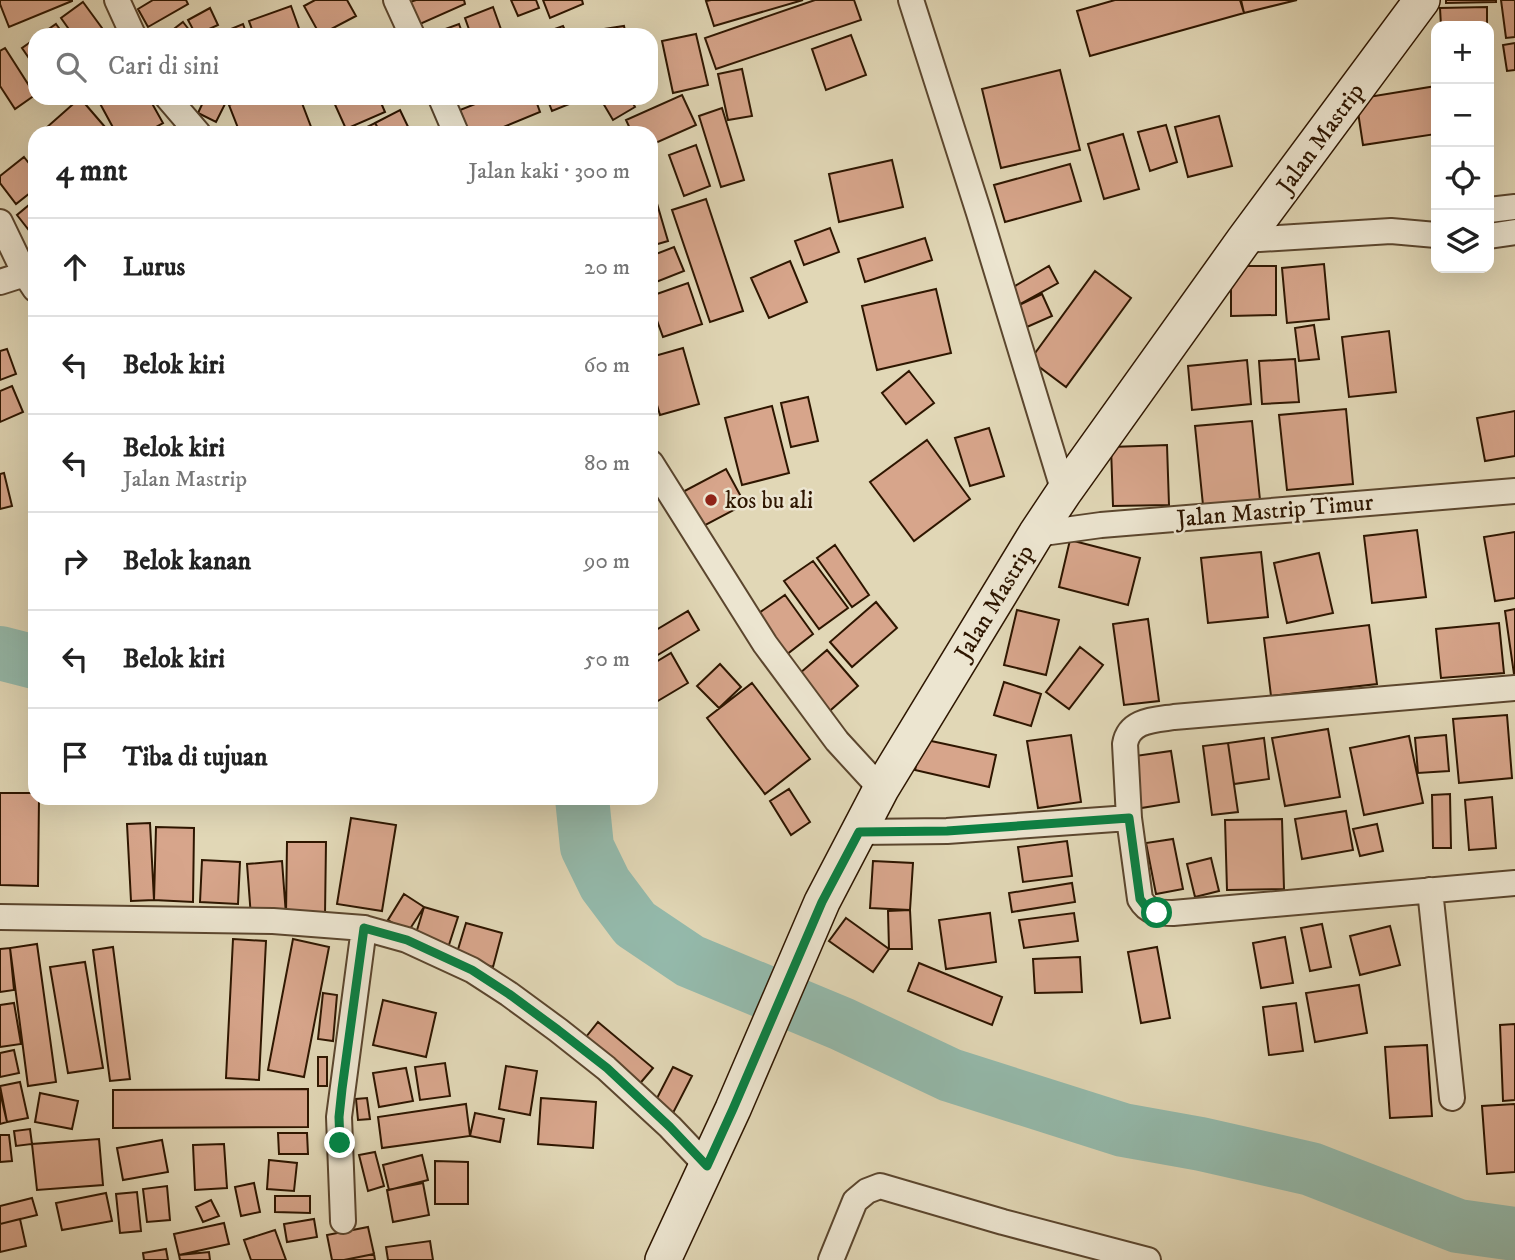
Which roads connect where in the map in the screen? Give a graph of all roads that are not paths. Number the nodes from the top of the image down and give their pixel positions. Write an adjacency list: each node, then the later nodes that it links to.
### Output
1 (117, 0): 5 (street)
2 (396, 0): 6 (street)
3 (911, 0): 25 (street)
4 (1422, 0): 19 (main road, Jalan Mastrip)
5 (130, 28)
6 (409, 28)
7 (174, 105): 9 (street)
8 (444, 105): 10 (street)
9 (192, 126)
10 (453, 126)
11 (1515, 207): 12 (street)
12 (1494, 209)
13 (1431, 220): 15 (street)
14 (0, 222): 20 (street)
15 (1391, 231): 17 (street); 19 (street)
16 (1515, 233): 18 (street)
17 (1431, 234)
18 (1494, 235)
19 (1244, 240): 25 (main road, Jalan Mastrip)
20 (28, 278)
21 (0, 282): 22 (street)
22 (28, 282)
23 (658, 474): 28 (street)
24 (1515, 491): 26 (street, Jalan Mastrip Timur)
25 (1064, 492): 26 (main road, Jalan Mastrip)
26 (1036, 534): 28 (main road, Jalan Mastrip)
27 (1515, 688): 29 (street)
28 (881, 789): 30 (main road, Jalan Mastrip)
29 (1129, 818): 30 (street); 32 (street)
30 (859, 832): 36 (main road, Jalan Mastrip)
31 (1515, 883): 32 (street)
32 (1430, 890): 35 (street)
33 (0, 916): 34 (street)
34 (364, 928): 36 (street); 37 (street)
35 (1452, 1098)
36 (707, 1166): 38 (main road, Jalan Mastrip)
37 (343, 1221)
38 (663, 1260)
39 (831, 1260): 40 (street)
40 (1149, 1260)

